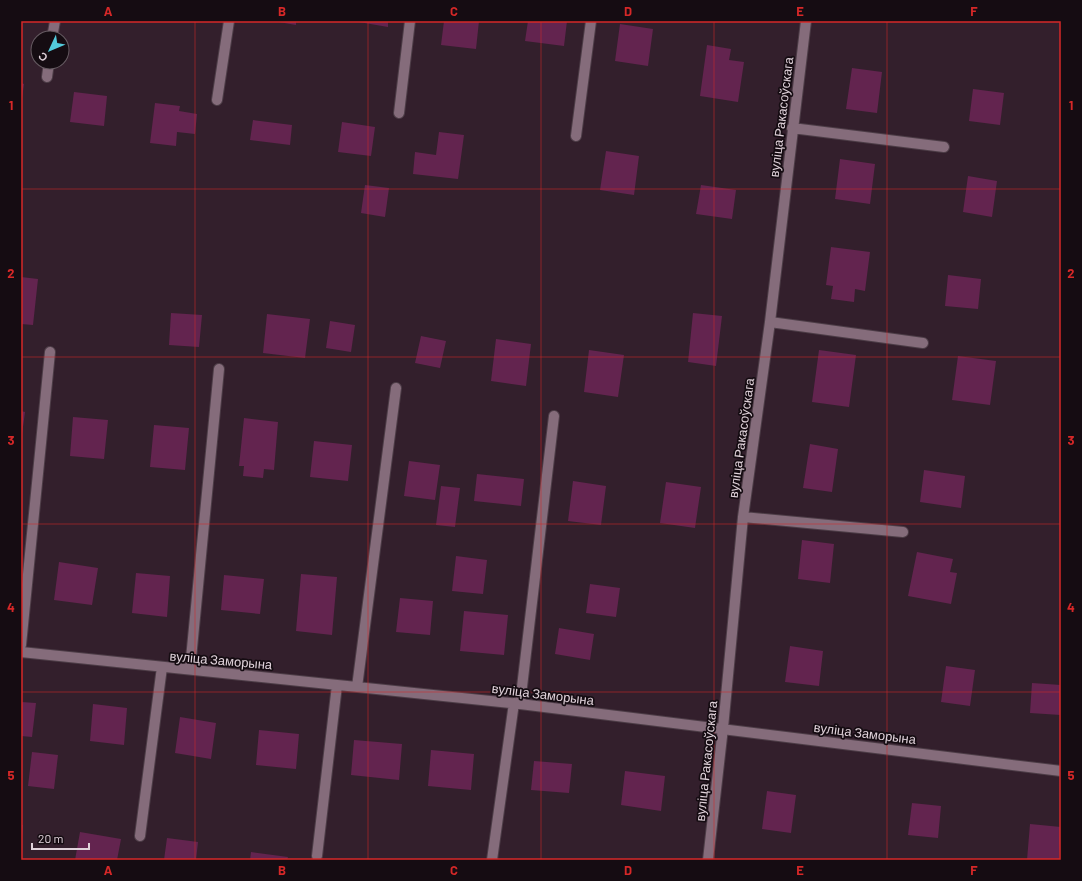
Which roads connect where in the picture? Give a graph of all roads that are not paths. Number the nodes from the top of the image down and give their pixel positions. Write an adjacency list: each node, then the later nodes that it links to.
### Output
1 (229, 21): 7 (street)
2 (410, 21): 8 (street)
3 (591, 21): 10 (street)
4 (806, 21): 9 (street, вуліца Ракасоўскага)
5 (48, 70): 6 (street)
6 (47, 77)
7 (217, 100)
8 (399, 113)
9 (792, 128): 11 (street); 12 (street, вуліца Ракасоўскага)
10 (576, 136)
11 (944, 147)
12 (770, 322): 13 (street); 18 (street, вуліца Ракасоўскага)
13 (923, 343)
14 (50, 352): 20 (street)
15 (219, 369): 23 (street)
16 (396, 388): 25 (street)
17 (554, 416): 26 (street)
18 (743, 517): 19 (street); 27 (street, вуліца Ракасоўскага)
19 (903, 532)
20 (21, 645)
21 (21, 652): 22 (street, вуліца Заморына)
22 (162, 667): 23 (street, вуліца Заморына); 29 (street)
23 (190, 669): 24 (street, вуліца Заморына)
24 (337, 684): 25 (street, вуліца Заморына); 30 (street)
25 (357, 687): 26 (street, вуліца Заморына)
26 (517, 703): 27 (street, вуліца Заморына); 31 (street)
27 (724, 728): 28 (street, вуліца Заморына); 32 (street, вуліца Ракасоўскага)
28 (1061, 772)
29 (140, 836)
30 (317, 856)
31 (492, 860)
32 (708, 860)

